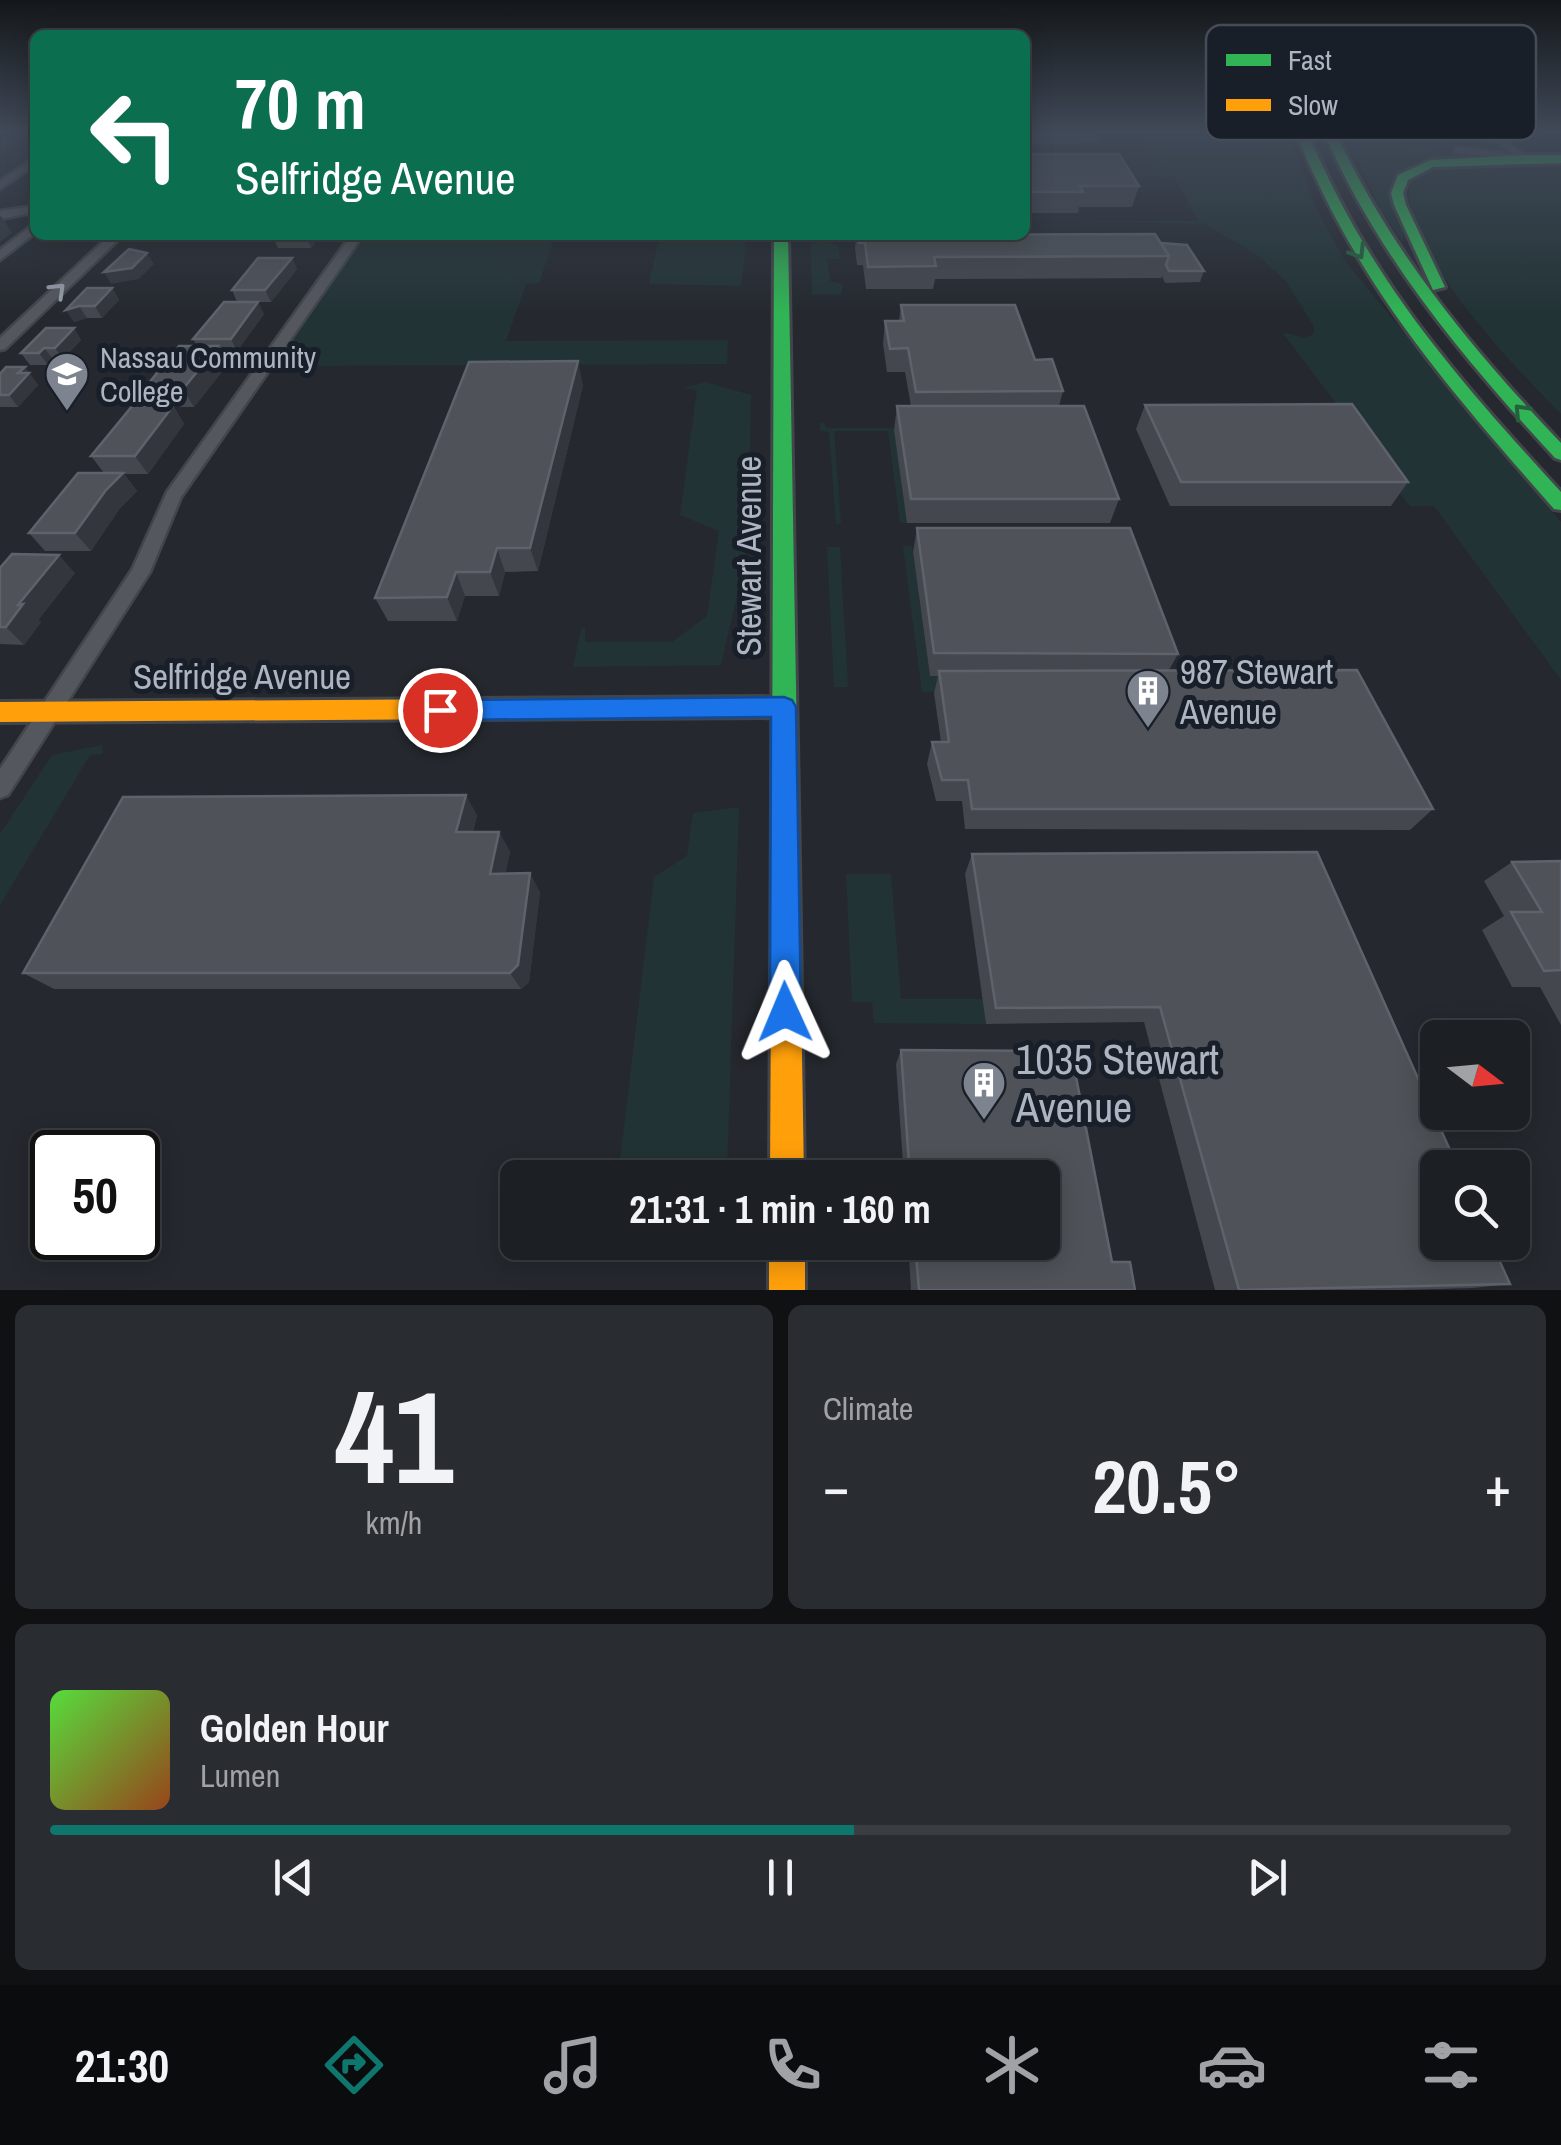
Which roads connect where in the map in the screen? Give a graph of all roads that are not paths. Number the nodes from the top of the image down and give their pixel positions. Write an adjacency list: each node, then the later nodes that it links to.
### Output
1 (1325, 193): 14 (main road, one-way to 14)
2 (1355, 193): 12 (main road)
3 (1399, 193): 12 (main road)
4 (30, 210): 5 (street)
5 (0, 214)
6 (30, 231): 10 (street)
7 (111, 240): 11 (street, one-way to 7)
8 (353, 240): 16 (street)
9 (781, 240): 15 (main road, Stewart Avenue)
10 (0, 256)
11 (0, 346)
12 (1482, 368): 13 (main road, one-way to 12)
13 (1561, 454)
14 (1561, 504)
15 (784, 707): 16 (main road, Selfridge Avenue); 19 (main road, Stewart Avenue)
16 (52, 711): 17 (main road, Selfridge Avenue); 18 (street)
17 (0, 712)
18 (0, 788)
19 (786, 1160)
20 (787, 1260): 21 (main road)
21 (787, 1290)

